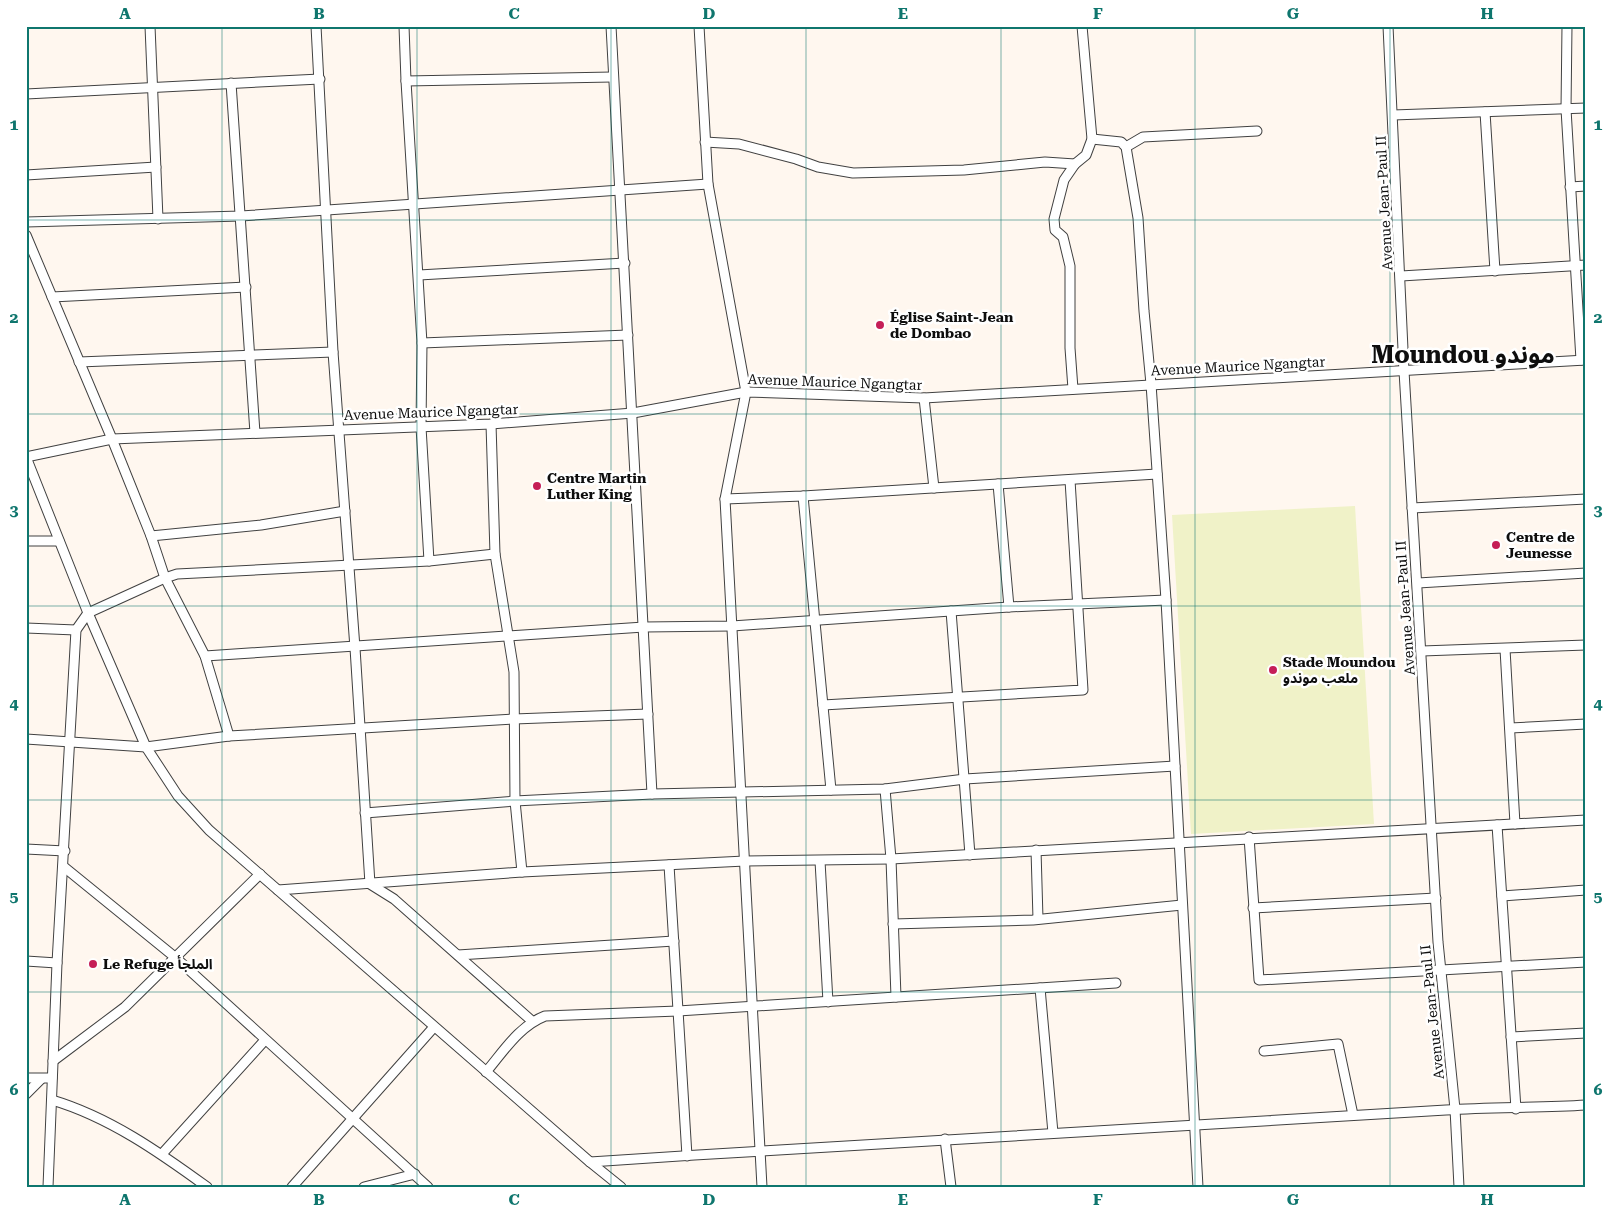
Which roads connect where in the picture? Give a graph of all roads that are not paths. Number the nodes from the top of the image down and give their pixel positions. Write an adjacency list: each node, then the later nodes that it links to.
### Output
1 (150, 26): 13 (street)
2 (316, 26): 10 (street)
3 (404, 26): 11 (street)
4 (611, 26): 9 (street)
5 (699, 26): 21 (street)
6 (1082, 26): 20 (street)
7 (1388, 26): 18 (street, Avenue Jean-Paul II)
8 (1567, 26): 16 (street)
9 (612, 77): 11 (street); 29 (street)
10 (320, 79): 12 (street); 31 (street)
11 (406, 81): 30 (street)
12 (231, 83): 13 (street); 32 (street)
13 (153, 86): 14 (street); 24 (street)
14 (26, 94)
15 (1586, 108): 16 (street)
16 (1566, 109): 17 (street); 28 (street)
17 (1485, 112): 18 (street); 39 (street)
18 (1393, 115): 41 (street, Avenue Jean-Paul II)
19 (1257, 131): 22 (street)
20 (1092, 139): 22 (street); 23 (street)
21 (705, 142): 23 (street); 26 (street)
22 (1126, 147): 51 (street)
23 (1075, 164): 52 (street)
24 (156, 167): 25 (street); 33 (street)
25 (26, 175)
26 (708, 184): 29 (street); 53 (street)
27 (1586, 186): 28 (street)
28 (1570, 187): 38 (street)
29 (621, 189): 30 (street); 36 (street)
30 (414, 204): 31 (street); 40 (street)
31 (328, 210): 32 (street); 46 (street)
32 (241, 216): 33 (street); 42 (street)
33 (158, 219): 34 (street)
34 (26, 222)
35 (26, 235): 43 (street)
36 (625, 263): 40 (street); 44 (street)
37 (1586, 265): 38 (street)
38 (1575, 266): 39 (street); 48 (street)
39 (1494, 271): 41 (street)
40 (418, 275): 45 (street)
41 (1401, 276): 50 (street, Avenue Jean-Paul II)
42 (246, 288): 43 (street); 47 (street)
43 (52, 296): 49 (street)
44 (628, 335): 45 (street); 55 (street)
45 (422, 343): 57 (street)
46 (333, 352): 47 (street); 58 (street)
47 (251, 354): 49 (street); 59 (street)
48 (1584, 360): 50 (street, Avenue Maurice Ngangtar)
49 (80, 362): 60 (street)
50 (1404, 371): 51 (street, Avenue Maurice Ngangtar); 70 (street, Avenue Jean-Paul II)
51 (1151, 384): 52 (street, Avenue Maurice Ngangtar); 63 (street)
52 (1072, 389): 54 (street, Avenue Maurice Ngangtar)
53 (746, 392): 54 (street, Avenue Maurice Ngangtar); 55 (street, Avenue Maurice Ngangtar); 68 (street)
54 (924, 398): 66 (street)
55 (633, 413): 56 (street, Avenue Maurice Ngangtar); 88 (street)
56 (491, 424): 57 (street, Avenue Maurice Ngangtar); 75 (street)
57 (421, 427): 58 (street, Avenue Maurice Ngangtar); 76 (street)
58 (339, 430): 59 (street, Avenue Maurice Ngangtar); 71 (street)
59 (255, 433): 60 (street, Avenue Maurice Ngangtar)
60 (112, 440): 61 (street, Avenue Maurice Ngangtar); 72 (street)
61 (26, 457): 62 (street)
62 (29, 473): 74 (street)
63 (1157, 474): 64 (street); 81 (street)
64 (1070, 480): 65 (street); 82 (street)
65 (998, 484): 66 (street); 83 (street)
66 (934, 488): 67 (street)
67 (803, 496): 68 (street); 86 (street)
68 (725, 499): 87 (street)
69 (1586, 500): 70 (street)
70 (1412, 508): 80 (street, Avenue Jean-Paul II)
71 (345, 511): 72 (street); 77 (street)
72 (151, 536): 79 (street)
73 (26, 541): 74 (street)
74 (60, 541): 85 (street)
75 (495, 554): 76 (street); 91 (street)
76 (429, 561): 77 (street)
77 (349, 565): 79 (street); 93 (street)
78 (1586, 573): 80 (street)
79 (164, 578): 85 (street); 96 (street)
80 (1418, 583): 95 (street, Avenue Jean-Paul II)
81 (1166, 600): 82 (street); 108 (street)
82 (1078, 605): 83 (street); 97 (street)
83 (1009, 607): 84 (street)
84 (951, 611): 86 (street); 97 (street)
85 (88, 612): 90 (street); 107 (street)
86 (814, 621): 87 (street); 98 (street)
87 (732, 626): 88 (street); 112 (street)
88 (644, 627): 91 (street); 99 (street)
89 (26, 628): 90 (street)
90 (76, 630): 106 (street)
91 (508, 637): 93 (street); 100 (street)
92 (1586, 645): 94 (street)
93 (356, 648): 96 (street); 103 (street)
94 (1505, 649): 95 (street); 102 (street)
95 (1422, 651): 119 (street, Avenue Jean-Paul II)
96 (205, 656): 104 (street)
97 (959, 697): 98 (street); 109 (street)
98 (823, 705): 111 (street)
99 (648, 714): 100 (street); 113 (street)
100 (514, 719): 103 (street); 114 (street)
101 (1586, 724): 102 (street)
102 (1510, 728): 117 (street)
103 (360, 729): 104 (street); 115 (street)
104 (229, 736): 107 (street)
105 (26, 740): 106 (street)
106 (70, 742): 107 (street); 124 (street)
107 (146, 747): 132 (street)
108 (1175, 766): 109 (street); 121 (street)
109 (965, 779): 110 (street); 125 (street)
110 (885, 789): 111 (street); 126 (street)
111 (831, 790): 112 (street)
112 (742, 792): 113 (street); 127 (street)
113 (652, 794): 114 (street)
114 (515, 801): 115 (street); 131 (street)
115 (365, 813): 133 (street)
116 (1586, 820): 117 (street)
117 (1515, 824): 118 (street)
118 (1497, 825): 119 (street); 136 (street)
119 (1433, 829): 120 (street); 137 (street, Avenue Jean-Paul II)
120 (1249, 838): 121 (street); 139 (street)
121 (1179, 842): 123 (street); 138 (street)
122 (26, 849): 124 (street)
123 (1036, 850): 125 (street); 140 (street)
124 (65, 851): 130 (street)
125 (970, 855): 126 (street)
126 (891, 859): 128 (street); 141 (street)
127 (745, 861): 128 (street); 129 (street); 154 (street)
128 (820, 861): 153 (street)
129 (669, 865): 131 (street); 142 (street)
130 (64, 867): 144 (street); 147 (street)
131 (522, 872): 133 (street)
132 (260, 874): 134 (street); 144 (street)
133 (370, 884): 134 (street); 143 (street)
134 (278, 890): 157 (street)
135 (1586, 890): 136 (street)
136 (1502, 896): 148 (street)
137 (1436, 898): 139 (street); 149 (street, Avenue Jean-Paul II)
138 (1182, 905): 140 (street); 174 (street)
139 (1253, 908): 149 (street)
140 (1038, 919): 141 (street)
141 (893, 924): 152 (street)
142 (674, 942): 143 (street); 155 (street)
143 (458, 955): 156 (street)
144 (176, 958): 160 (street); 162 (street)
145 (26, 962): 147 (street)
146 (1586, 962): 148 (street)
147 (57, 963): 162 (street)
148 (1507, 967): 149 (street); 159 (street)
149 (1440, 970): 170 (street, Avenue Jean-Paul II)
150 (1116, 983): 151 (street)
151 (1040, 988): 152 (street); 175 (street)
152 (896, 997): 153 (street)
153 (828, 1002): 154 (street)
154 (753, 1007): 155 (street); 177 (street)
155 (678, 1011): 156 (street); 179 (street)
156 (532, 1021): 163 (street)
157 (434, 1027): 163 (street); 173 (street)
158 (1586, 1033): 159 (street)
159 (1511, 1037): 171 (street)
160 (265, 1040): 173 (street); 178 (street)
161 (1264, 1051): 172 (street)
162 (53, 1061): 165 (street)
163 (486, 1072): 180 (street)
164 (26, 1078): 166 (street)
165 (52, 1078): 166 (street); 168 (street)
166 (41, 1079): 167 (street)
167 (26, 1094)
168 (52, 1100): 178 (street); 182 (street)
169 (1586, 1105): 171 (street)
170 (1455, 1109): 171 (street); 172 (street); 191 (street, Avenue Jean-Paul II)
171 (1516, 1109)
172 (1353, 1115): 174 (street)
173 (352, 1119): 181 (street); 184 (street)
174 (1194, 1124): 175 (street); 190 (street)
175 (1053, 1132): 176 (street)
176 (945, 1139): 177 (street); 189 (street)
177 (760, 1150): 179 (street); 188 (street)
178 (162, 1154): 183 (street)
179 (687, 1156): 180 (street)
180 (590, 1162): 187 (street)
181 (415, 1174): 185 (street); 186 (street)
182 (48, 1187)
183 (207, 1187)
184 (292, 1187)
185 (364, 1187)
186 (428, 1187)
187 (621, 1187)
188 (762, 1187)
189 (951, 1187)
190 (1198, 1187)
191 (1459, 1187)

